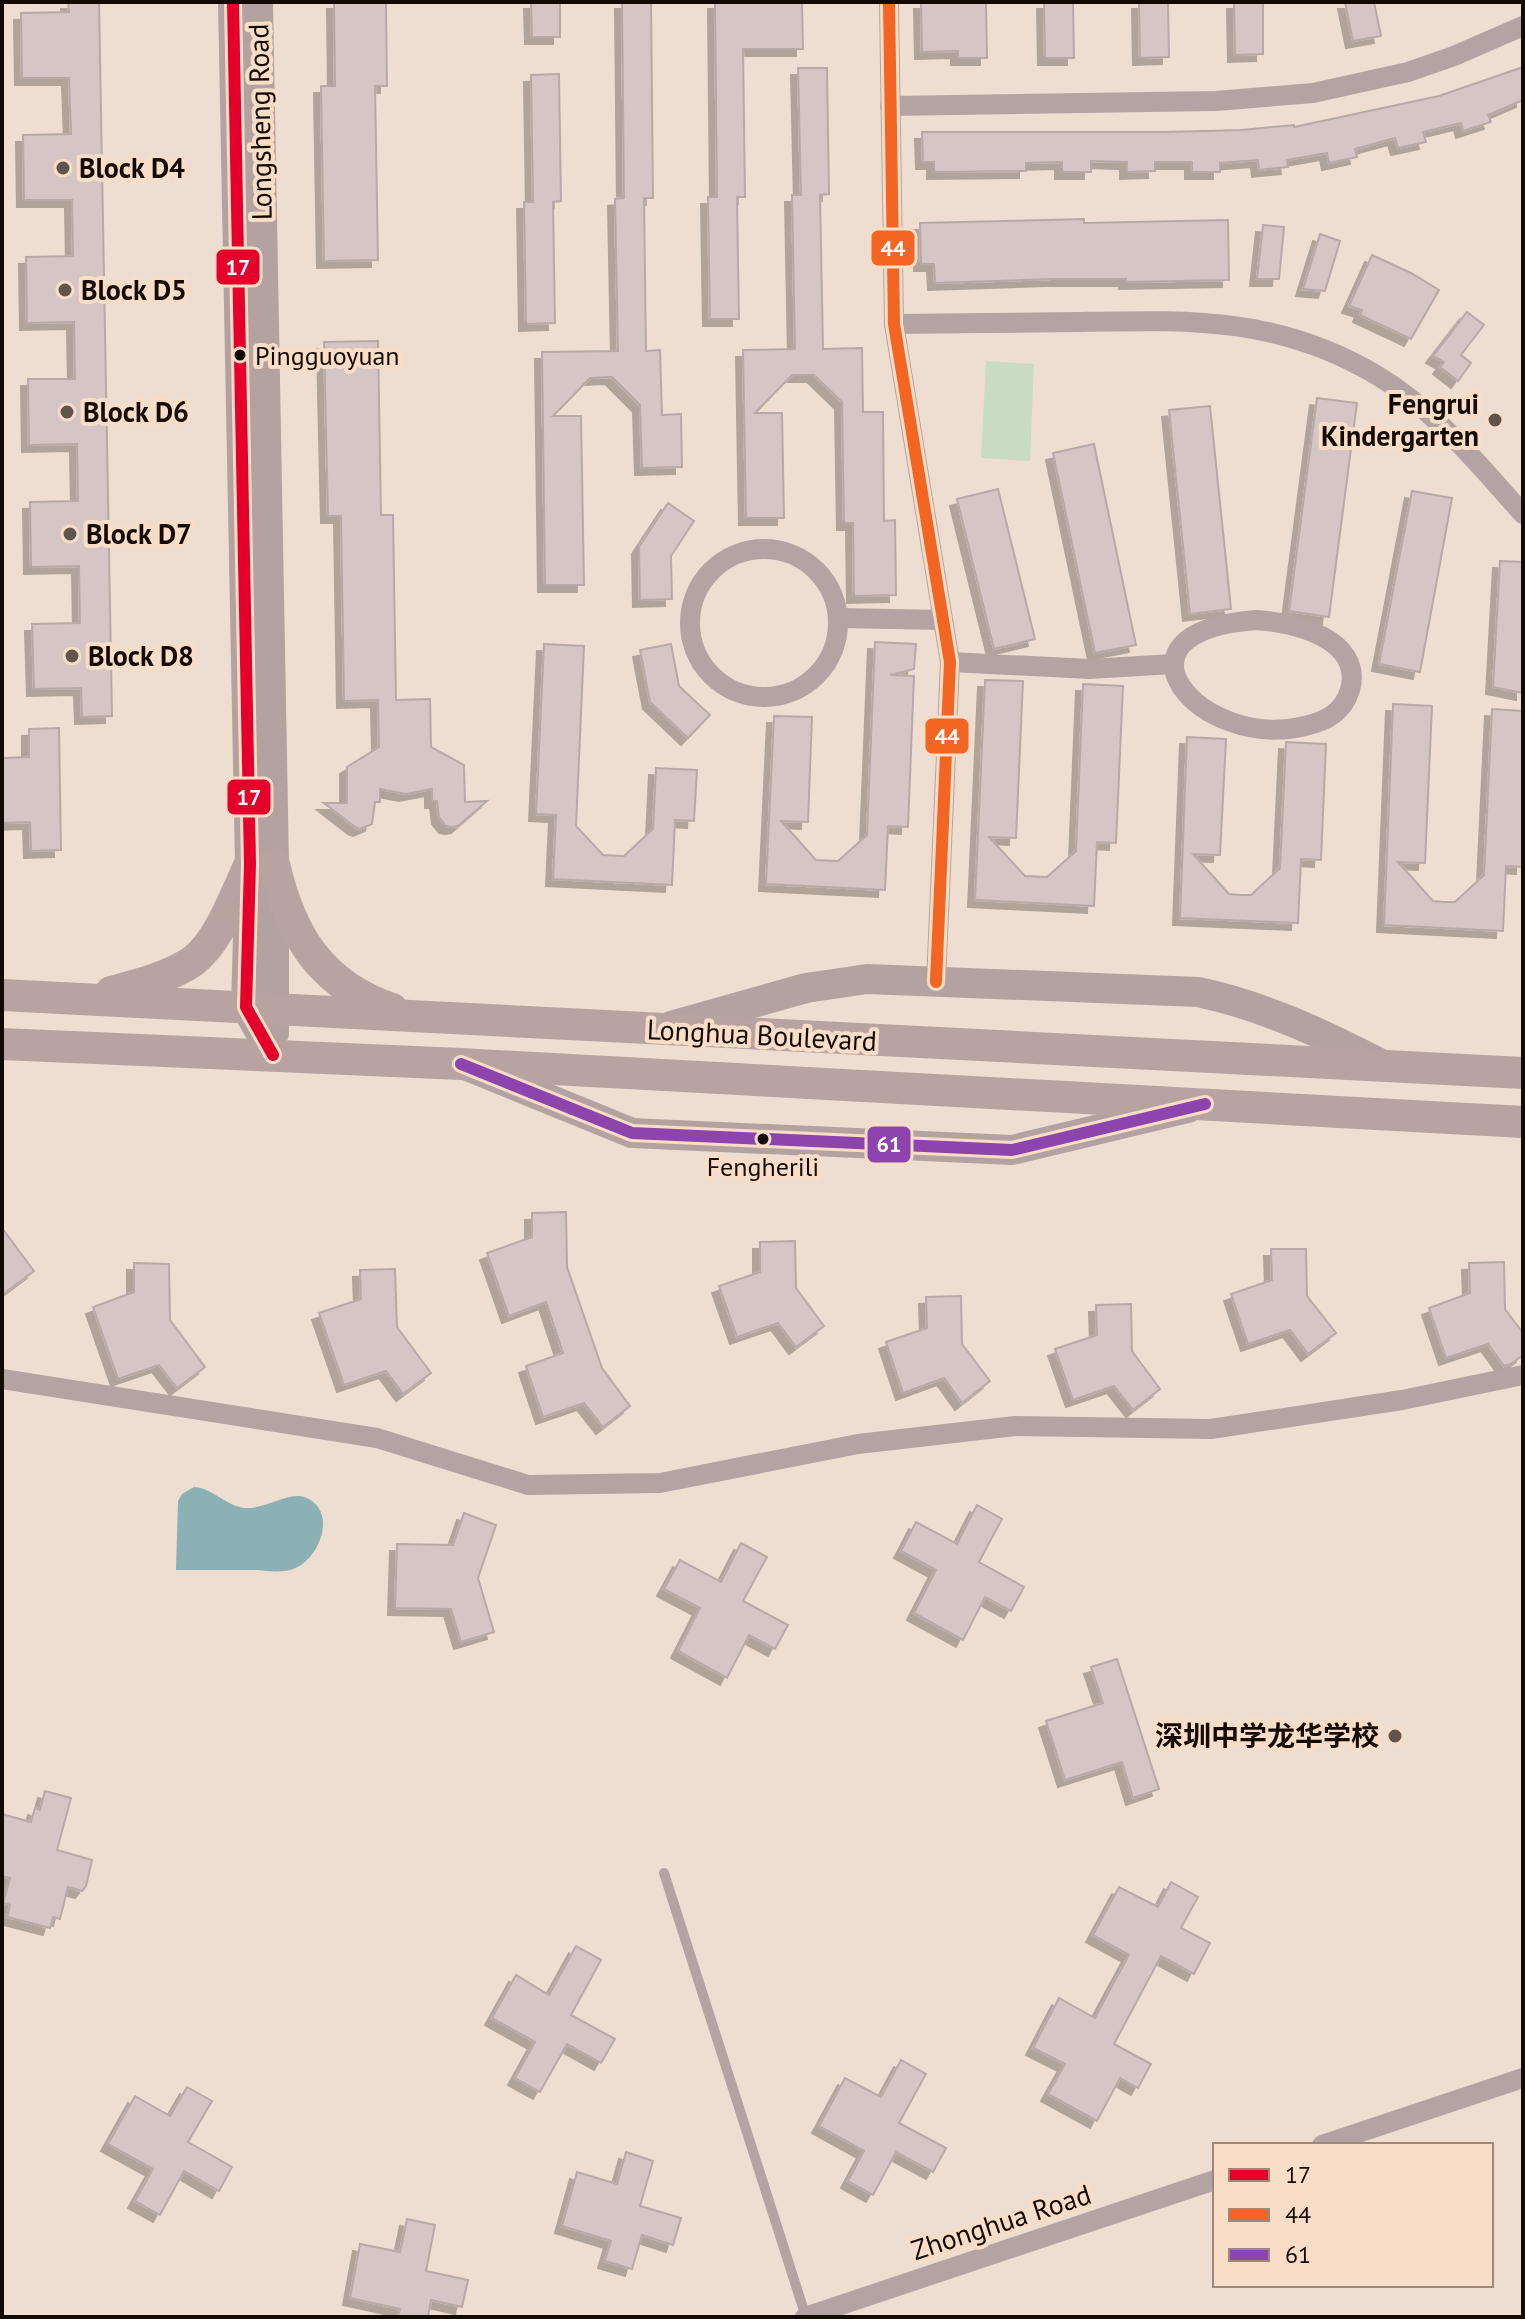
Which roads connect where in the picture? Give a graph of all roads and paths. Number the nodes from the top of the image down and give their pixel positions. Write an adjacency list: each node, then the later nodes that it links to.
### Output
1 (233, 2): 12 (main road, Longsheng Road)
2 (258, 2): 12 (main road, Longsheng Road)
3 (889, 2): 5 (street)
4 (1523, 26): 5 (street)
5 (890, 106): 6 (street)
6 (894, 324): 7 (street); 9 (street)
7 (1523, 514)
8 (839, 618): 8 (street); 9 (street)
9 (943, 620): 10 (street)
10 (950, 662): 11 (street); 13 (street)
11 (1173, 664): 11 (street)
12 (262, 864): 15 (main road); 16 (main road, Longsheng Road); 17 (main road)
13 (936, 982): 18 (main road); 22 (main road)
14 (2, 995): 15 (main road, Longhua Boulevard)
15 (79, 999): 16 (main road, Longhua Boulevard)
16 (260, 1008): 17 (main road, Longhua Boulevard); 20 (main road)
17 (418, 1018): 18 (main road, Longhua Boulevard)
18 (658, 1030): 22 (main road, Longhua Boulevard)
19 (2, 1044): 20 (main road, Longhua Boulevard)
20 (273, 1055): 21 (main road, Longhua Boulevard)
21 (461, 1064): 24 (main road, Longhua Boulevard); 24 (main road)
22 (1387, 1067): 23 (main road, Longhua Boulevard)
23 (1523, 1073)
24 (1205, 1104): 25 (main road, Longhua Boulevard)
25 (1523, 1122)
26 (1523, 1375): 27 (street)
27 (2, 1379)
28 (664, 1873): 32 (lane)
29 (1523, 2078): 30 (street)
30 (1328, 2143)
31 (1213, 2181): 32 (street, Zhonghua Road)
32 (805, 2317)

